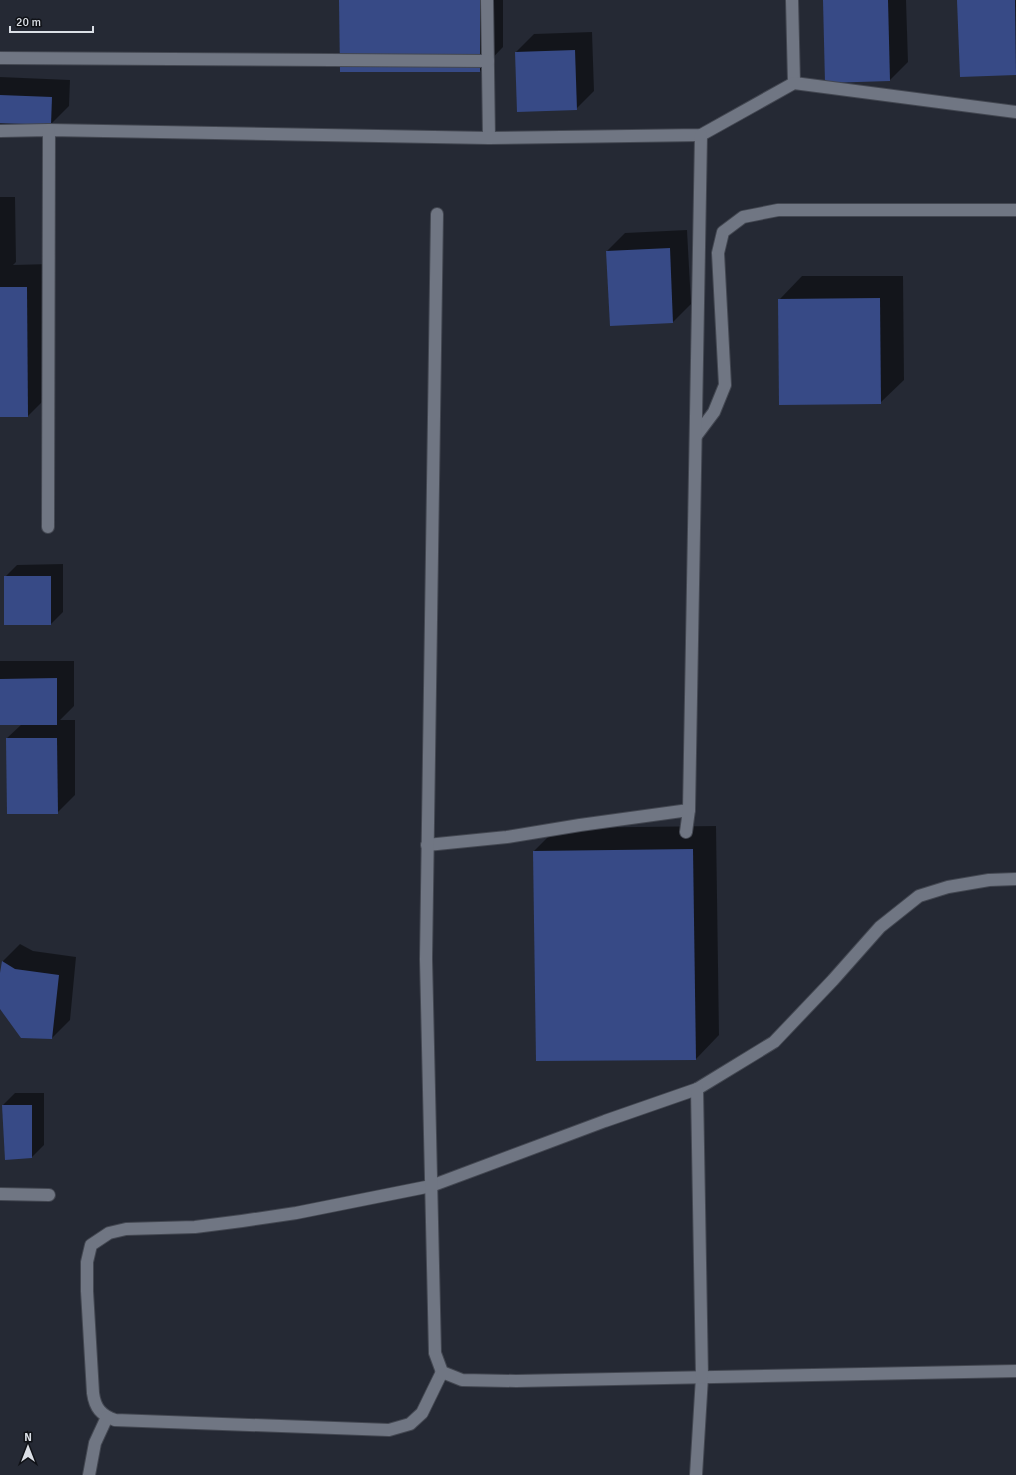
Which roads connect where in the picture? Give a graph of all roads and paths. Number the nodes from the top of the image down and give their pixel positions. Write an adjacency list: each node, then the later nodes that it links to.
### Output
1 (487, 0): 4 (street)
2 (792, 0): 5 (street)
3 (0, 58): 4 (street)
4 (488, 60): 10 (street)
5 (794, 83): 6 (street); 9 (street)
6 (1016, 112)
7 (49, 130): 8 (street); 10 (street); 14 (street)
8 (0, 131)
9 (701, 135): 10 (street); 13 (street)
10 (489, 138)
11 (1016, 210): 13 (street)
12 (437, 214): 17 (street)
13 (696, 436): 15 (street)
14 (48, 527)
15 (689, 810): 16 (street); 17 (street)
16 (686, 832)
17 (427, 845): 20 (street)
18 (1016, 879): 19 (street)
19 (697, 1090): 20 (street); 25 (street)
20 (431, 1186): 24 (street); 26 (street)
21 (0, 1194): 22 (street)
22 (49, 1195)
23 (1016, 1371): 25 (street)
24 (442, 1372): 25 (street); 26 (street)
25 (702, 1377): 28 (street)
26 (107, 1417): 27 (street)
27 (89, 1475)
28 (696, 1475)

